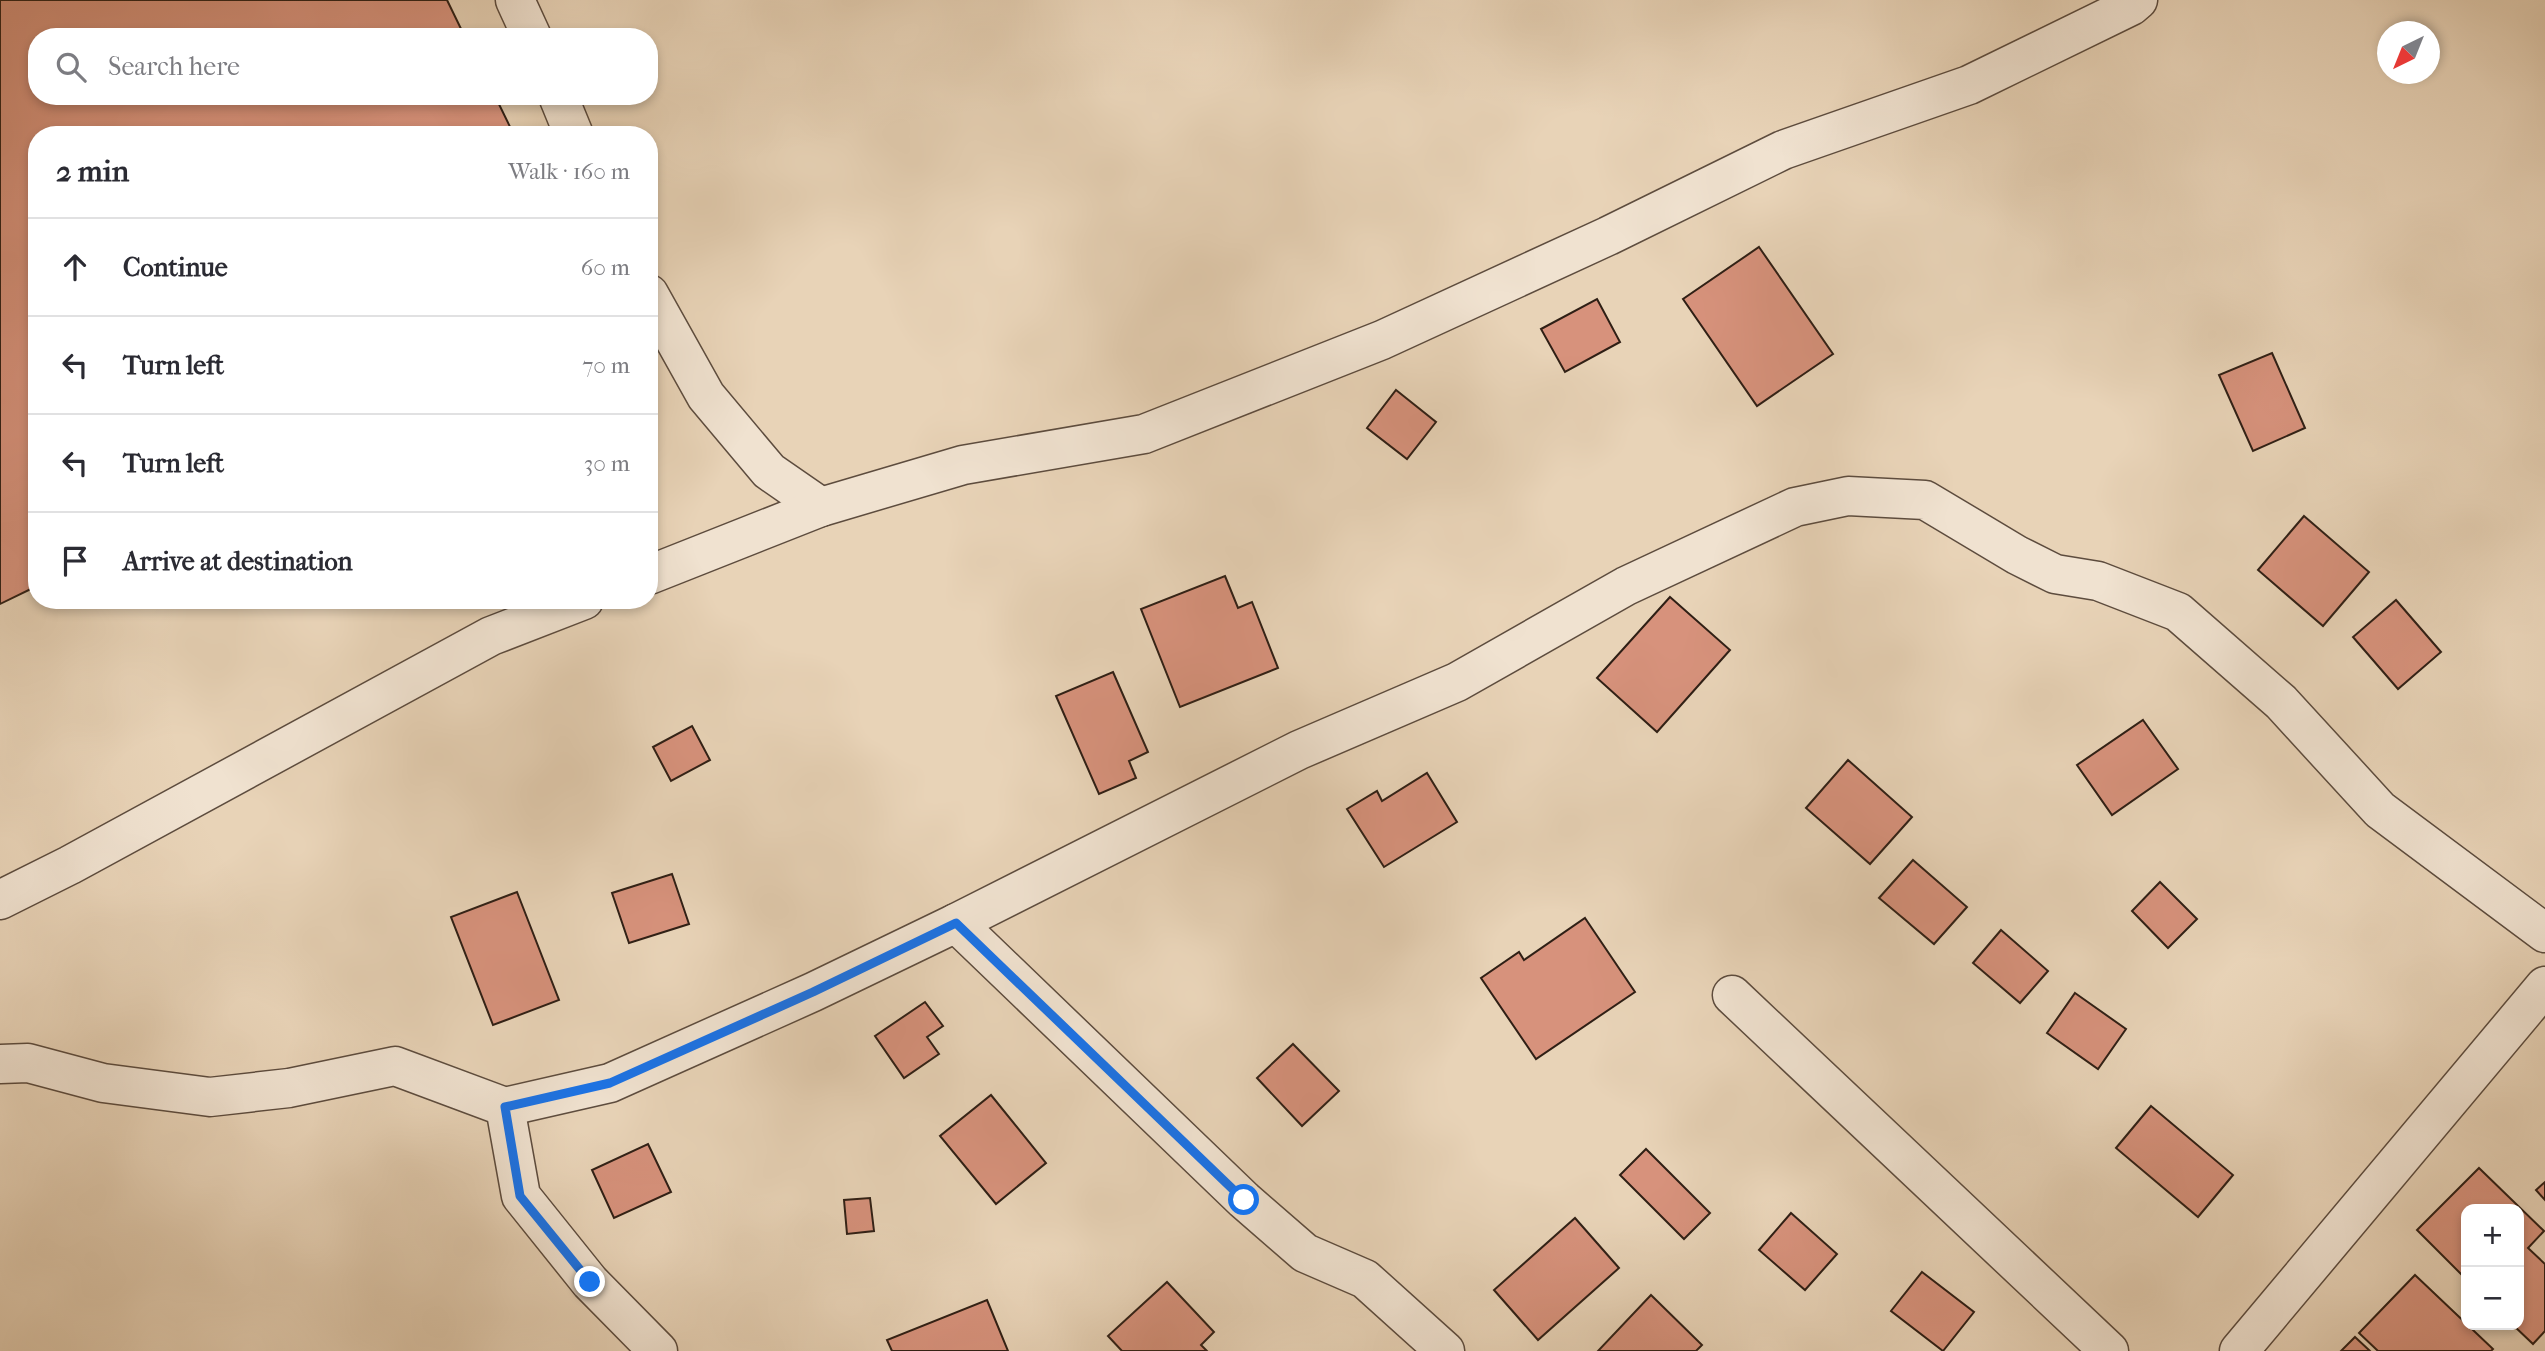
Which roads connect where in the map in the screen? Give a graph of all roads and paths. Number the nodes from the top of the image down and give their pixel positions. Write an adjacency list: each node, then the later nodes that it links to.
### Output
1 (515, 0): 3 (street)
2 (2138, 0): 7 (street)
3 (528, 28)
4 (562, 105): 5 (street)
5 (570, 126)
6 (658, 310): 7 (street)
7 (821, 508): 8 (street)
8 (658, 571)
9 (561, 609): 10 (street)
10 (0, 900)
11 (956, 923): 12 (street); 16 (street); 18 (street)
12 (2545, 933)
13 (2545, 986): 20 (street)
14 (1732, 995): 19 (street)
15 (0, 1064): 16 (street)
16 (505, 1107): 17 (street)
17 (658, 1351)
18 (1445, 1351)
19 (2109, 1351)
20 (2239, 1351)

